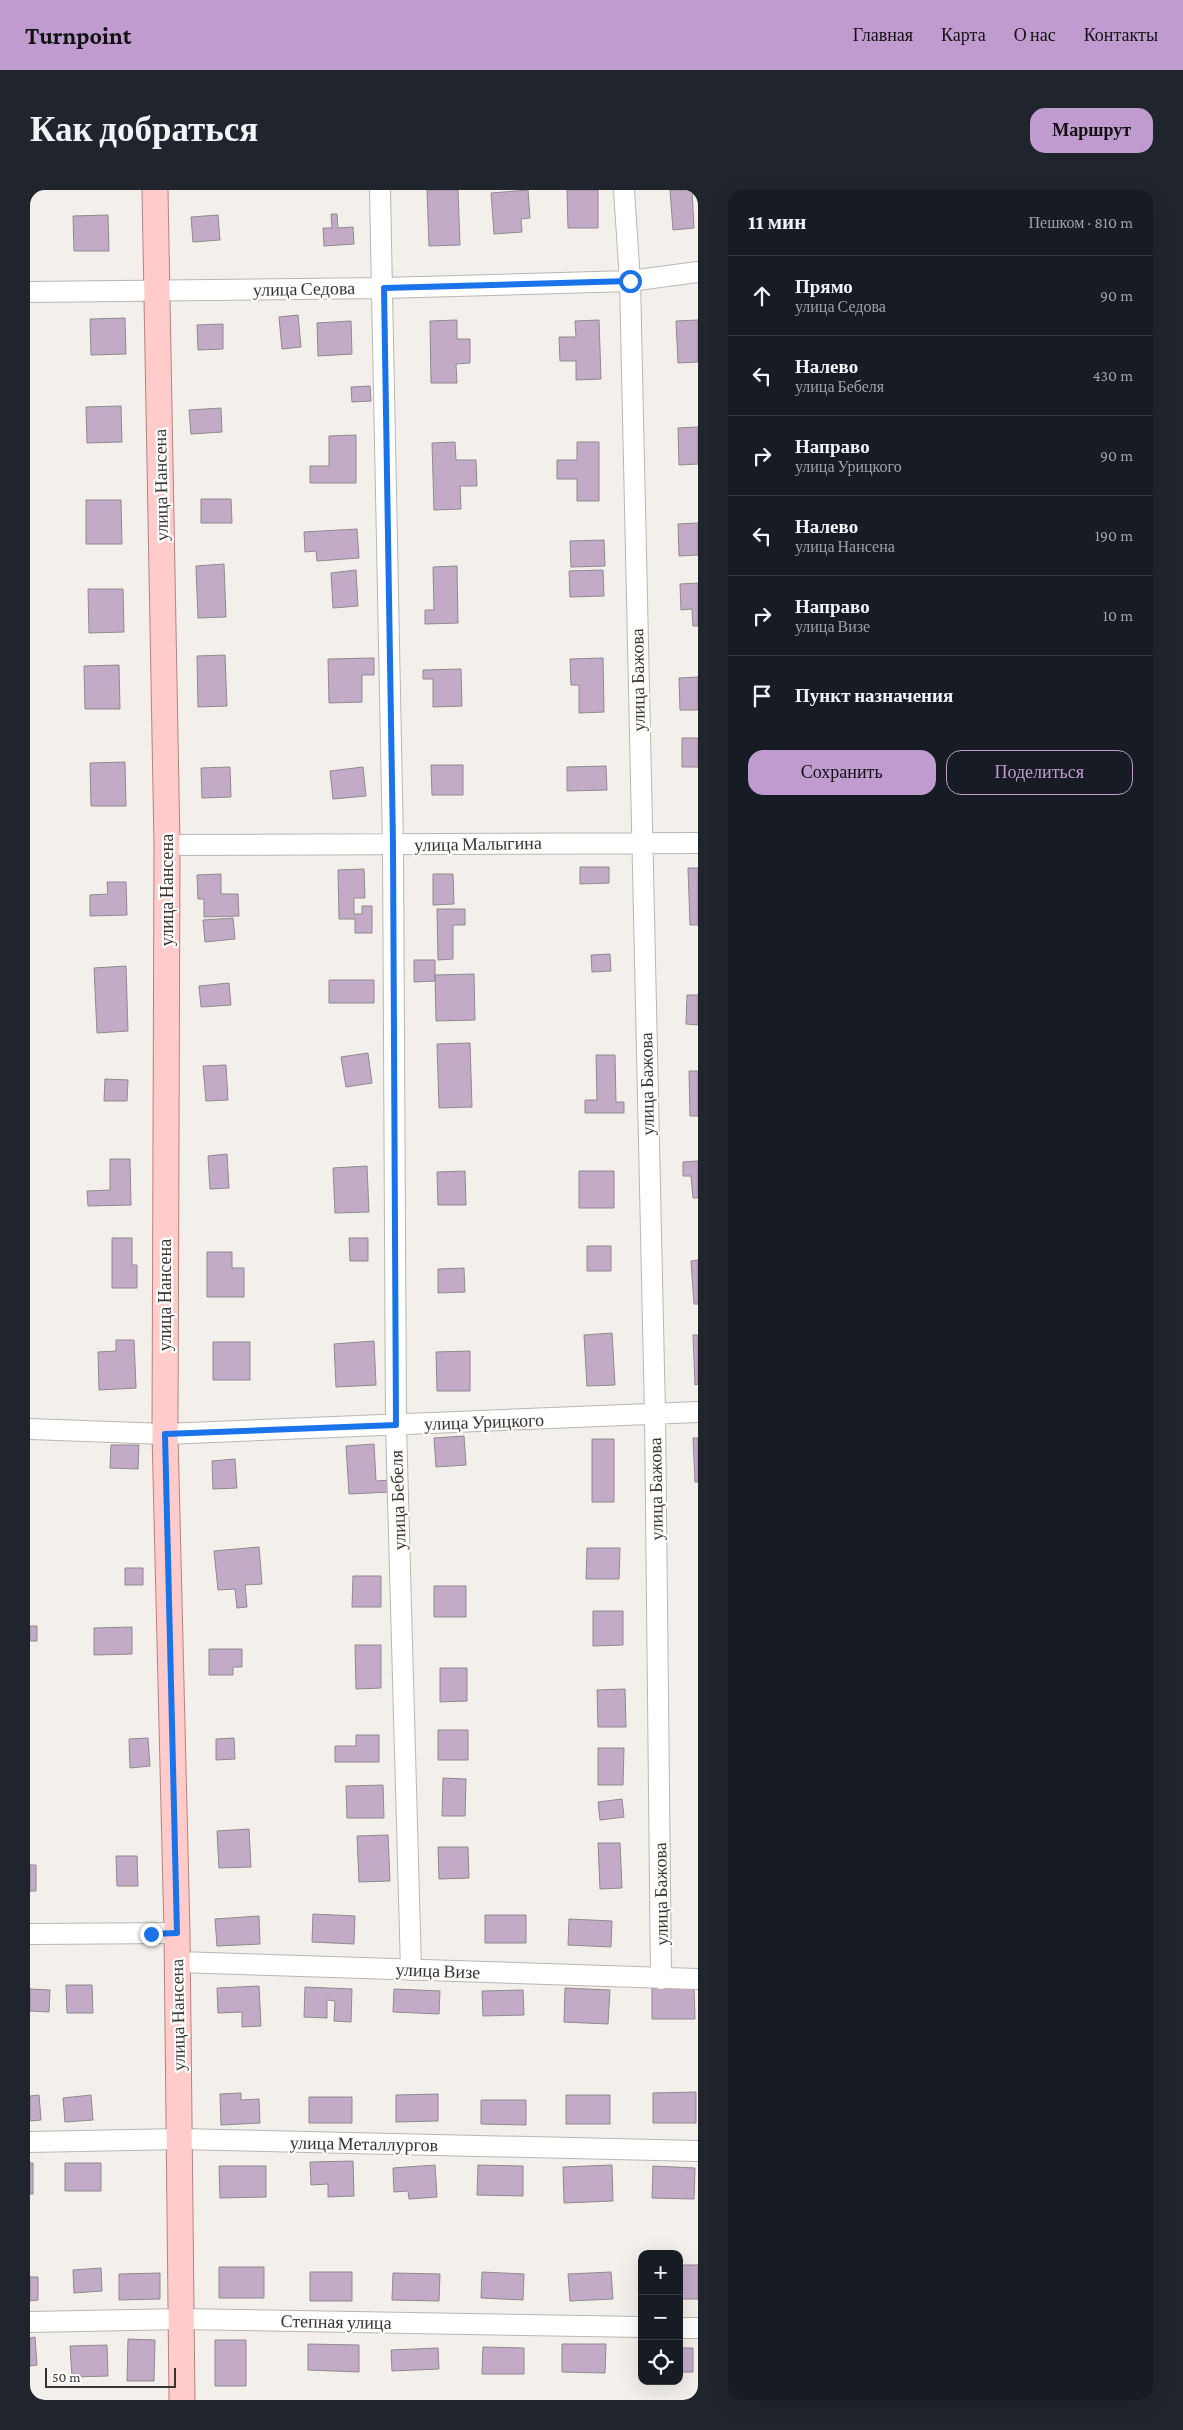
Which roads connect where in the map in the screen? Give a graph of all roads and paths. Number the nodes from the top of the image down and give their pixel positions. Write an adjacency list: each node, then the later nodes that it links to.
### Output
1 (155, 190): 7 (main road, улица Нансена)
2 (380, 190): 6 (street, улица Бебеля)
3 (624, 190): 5 (street, улица Бажова)
4 (698, 272): 5 (street, улица Седова)
5 (630, 281): 6 (street, улица Седова); 9 (street, улица Бажова)
6 (384, 288): 7 (street, улица Седова); 12 (street, улица Бебеля)
7 (157, 291): 8 (street, улица Седова); 11 (main road, улица Нансена)
8 (30, 292)
9 (641, 842): 10 (street, улица Малыгина); 12 (street, улица Малыгина); 14 (street, улица Бажова)
10 (698, 843)
11 (168, 845): 12 (street, улица Малыгина); 17 (main road, улица Нансена)
12 (393, 845): 15 (street, улица Бебеля)
13 (698, 1412): 14 (street, улица Урицкого)
14 (655, 1414): 15 (street, улица Урицкого); 22 (street, улица Бажова)
15 (396, 1425): 17 (street, улица Урицкого); 21 (street, улица Бебеля)
16 (30, 1429): 17 (street, улица Урицкого)
17 (165, 1434): 18 (main road, улица Нансена)
18 (177, 1933): 19 (street); 20 (main road, улица Нансена)
19 (30, 1934)
20 (178, 1962): 21 (street, улица Визе); 24 (main road, улица Нансена)
21 (411, 1970): 22 (street, улица Визе)
22 (662, 1979): 23 (street, улица Визе)
23 (698, 1979)
24 (180, 2139): 25 (street, улица Металлургов); 26 (street, улица Металлургов); 27 (main road, улица Нансена)
25 (30, 2142)
26 (698, 2151)
27 (182, 2319): 28 (street, Степная улица); 29 (street, Степная улица); 32 (main road, улица Нансена)
28 (30, 2322)
29 (638, 2327)
30 (683, 2328): 31 (street)
31 (698, 2328)
32 (182, 2400)

